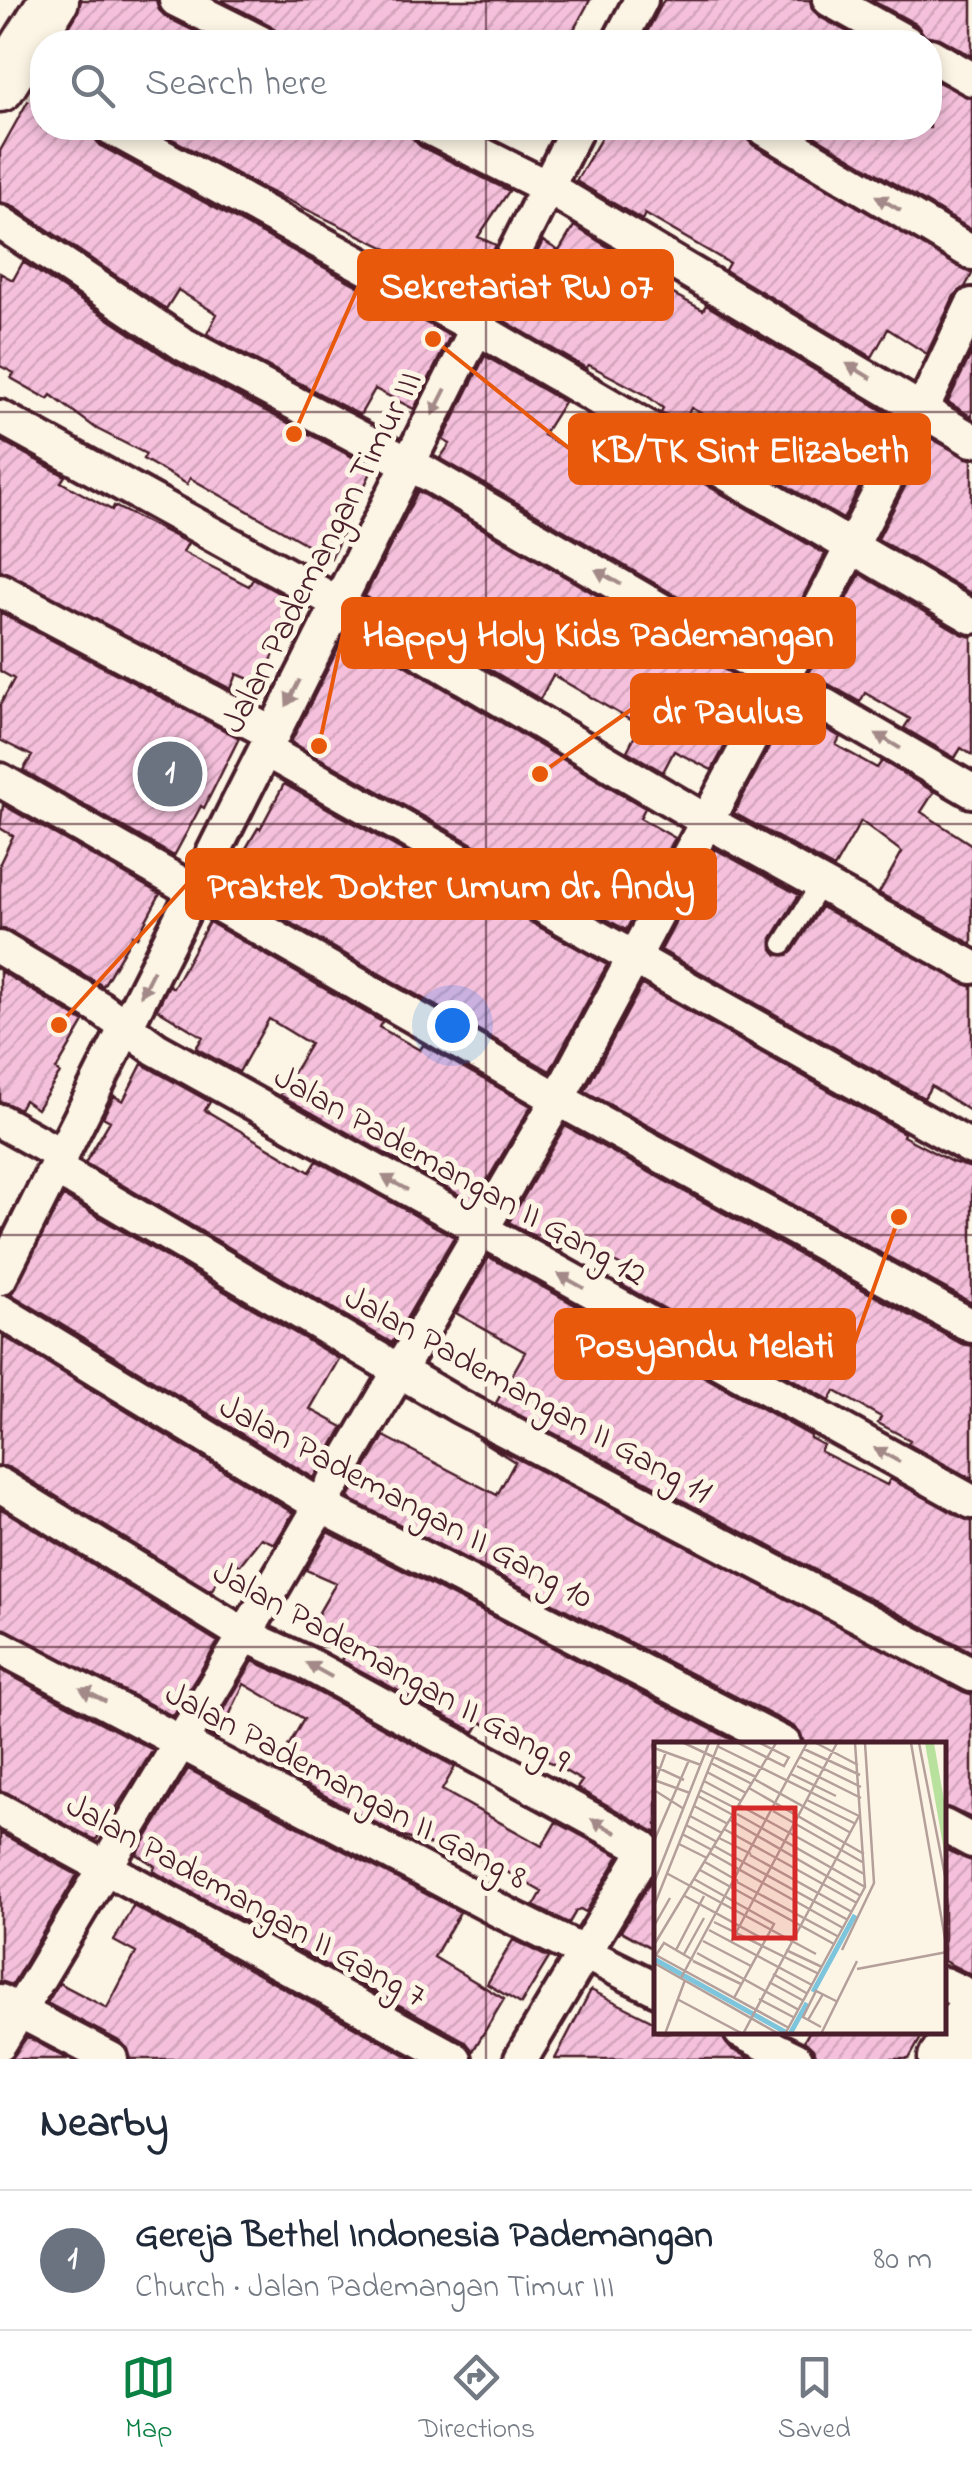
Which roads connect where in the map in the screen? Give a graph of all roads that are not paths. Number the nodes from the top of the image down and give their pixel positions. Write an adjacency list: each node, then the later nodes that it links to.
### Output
1 (176, 0): 6 (street)
2 (641, 0): 7 (street)
3 (830, 0): 8 (street)
4 (46, 2): 5 (street)
5 (31, 30)
6 (236, 30)
7 (626, 30)
8 (884, 30)
9 (30, 32): 12 (street)
10 (942, 62): 11 (street)
11 (972, 79)
12 (0, 87)
13 (133, 140): 21 (street)
14 (453, 140): 17 (street)
15 (571, 140): 17 (street, Jalan Pademangan Timur III)
16 (783, 140): 19 (street, one-way to 16)
17 (547, 187): 21 (street, Jalan Pademangan Timur III); 22 (street, one-way to 17)
18 (0, 222): 25 (street)
19 (972, 254)
20 (972, 305): 22 (street)
21 (476, 328): 25 (street, Jalan Pademangan Timur III, one-way to 25); 26 (street)
22 (923, 408): 24 (street); 26 (street)
23 (0, 417): 28 (street)
24 (972, 440)
25 (408, 464): 28 (street, Jalan Pademangan Timur III); 30 (street, one-way to 25)
26 (850, 548): 29 (street); 30 (street)
27 (0, 590): 31 (street)
28 (338, 602): 31 (street, Jalan Pademangan Timur III, one-way to 31); 34 (street)
29 (972, 618)
30 (783, 678): 33 (street, one-way to 30); 34 (street)
31 (269, 742): 36 (street, Jalan Pademangan Timur III); 39 (street)
32 (0, 780): 36 (street)
33 (972, 791)
34 (708, 822): 35 (street); 39 (street)
35 (820, 885): 37 (lane); 40 (street)
36 (194, 892): 41 (street, Jalan Pademangan Timur III, one-way to 41); 42 (street)
37 (783, 944)
38 (0, 948): 41 (street, Jalan Pademangan II Gang 12)
39 (635, 957): 42 (street); 44 (street)
40 (972, 968)
41 (126, 1025): 45 (street, Jalan Pademangan Timur III); 46 (street, Jalan Pademangan II Gang 12, one-way to 41)
42 (558, 1100): 46 (street); 49 (street)
43 (0, 1121): 45 (street, Jalan Pademangan II Gang 11)
44 (972, 1148)
45 (58, 1162): 47 (street, Jalan Pademangan Timur III); 50 (street, Jalan Pademangan II Gang 11)
46 (480, 1231): 50 (street); 52 (street, Jalan Pademangan II Gang 12, one-way to 46)
47 (0, 1278)
48 (0, 1310): 53 (street, Jalan Pademangan II Gang 10)
49 (972, 1326)
50 (398, 1372): 53 (street); 56 (street, Jalan Pademangan II Gang 11)
51 (0, 1485): 54 (street, Jalan Pademangan II Gang 9)
52 (972, 1502)
53 (321, 1506): 54 (street); 58 (street, Jalan Pademangan II Gang 10)
54 (245, 1636): 57 (street); 63 (street, Jalan Pademangan II Gang 9, one-way to 54)
55 (0, 1647): 57 (street, Jalan Pademangan II Gang 8, one-way to 55)
56 (972, 1674)
57 (180, 1740): 62 (street); 63 (street, Jalan Pademangan II Gang 8)
58 (780, 1742)
59 (0, 1810): 62 (street, Jalan Pademangan II Gang 7)
60 (947, 1828): 61 (street)
61 (972, 1840)
62 (106, 1865): 67 (street); 72 (street, Jalan Pademangan II Gang 7)
63 (583, 1952): 65 (street, Jalan Pademangan II Gang 8); 73 (street)
64 (947, 1986): 66 (street)
65 (654, 1988)
66 (972, 1998)
67 (8, 2006): 70 (street); 71 (street)
68 (972, 2008): 75 (street)
69 (745, 2034): 74 (street)
70 (0, 2043)
71 (111, 2059)
72 (455, 2059)
73 (521, 2059)
74 (796, 2059)
75 (943, 2059)

